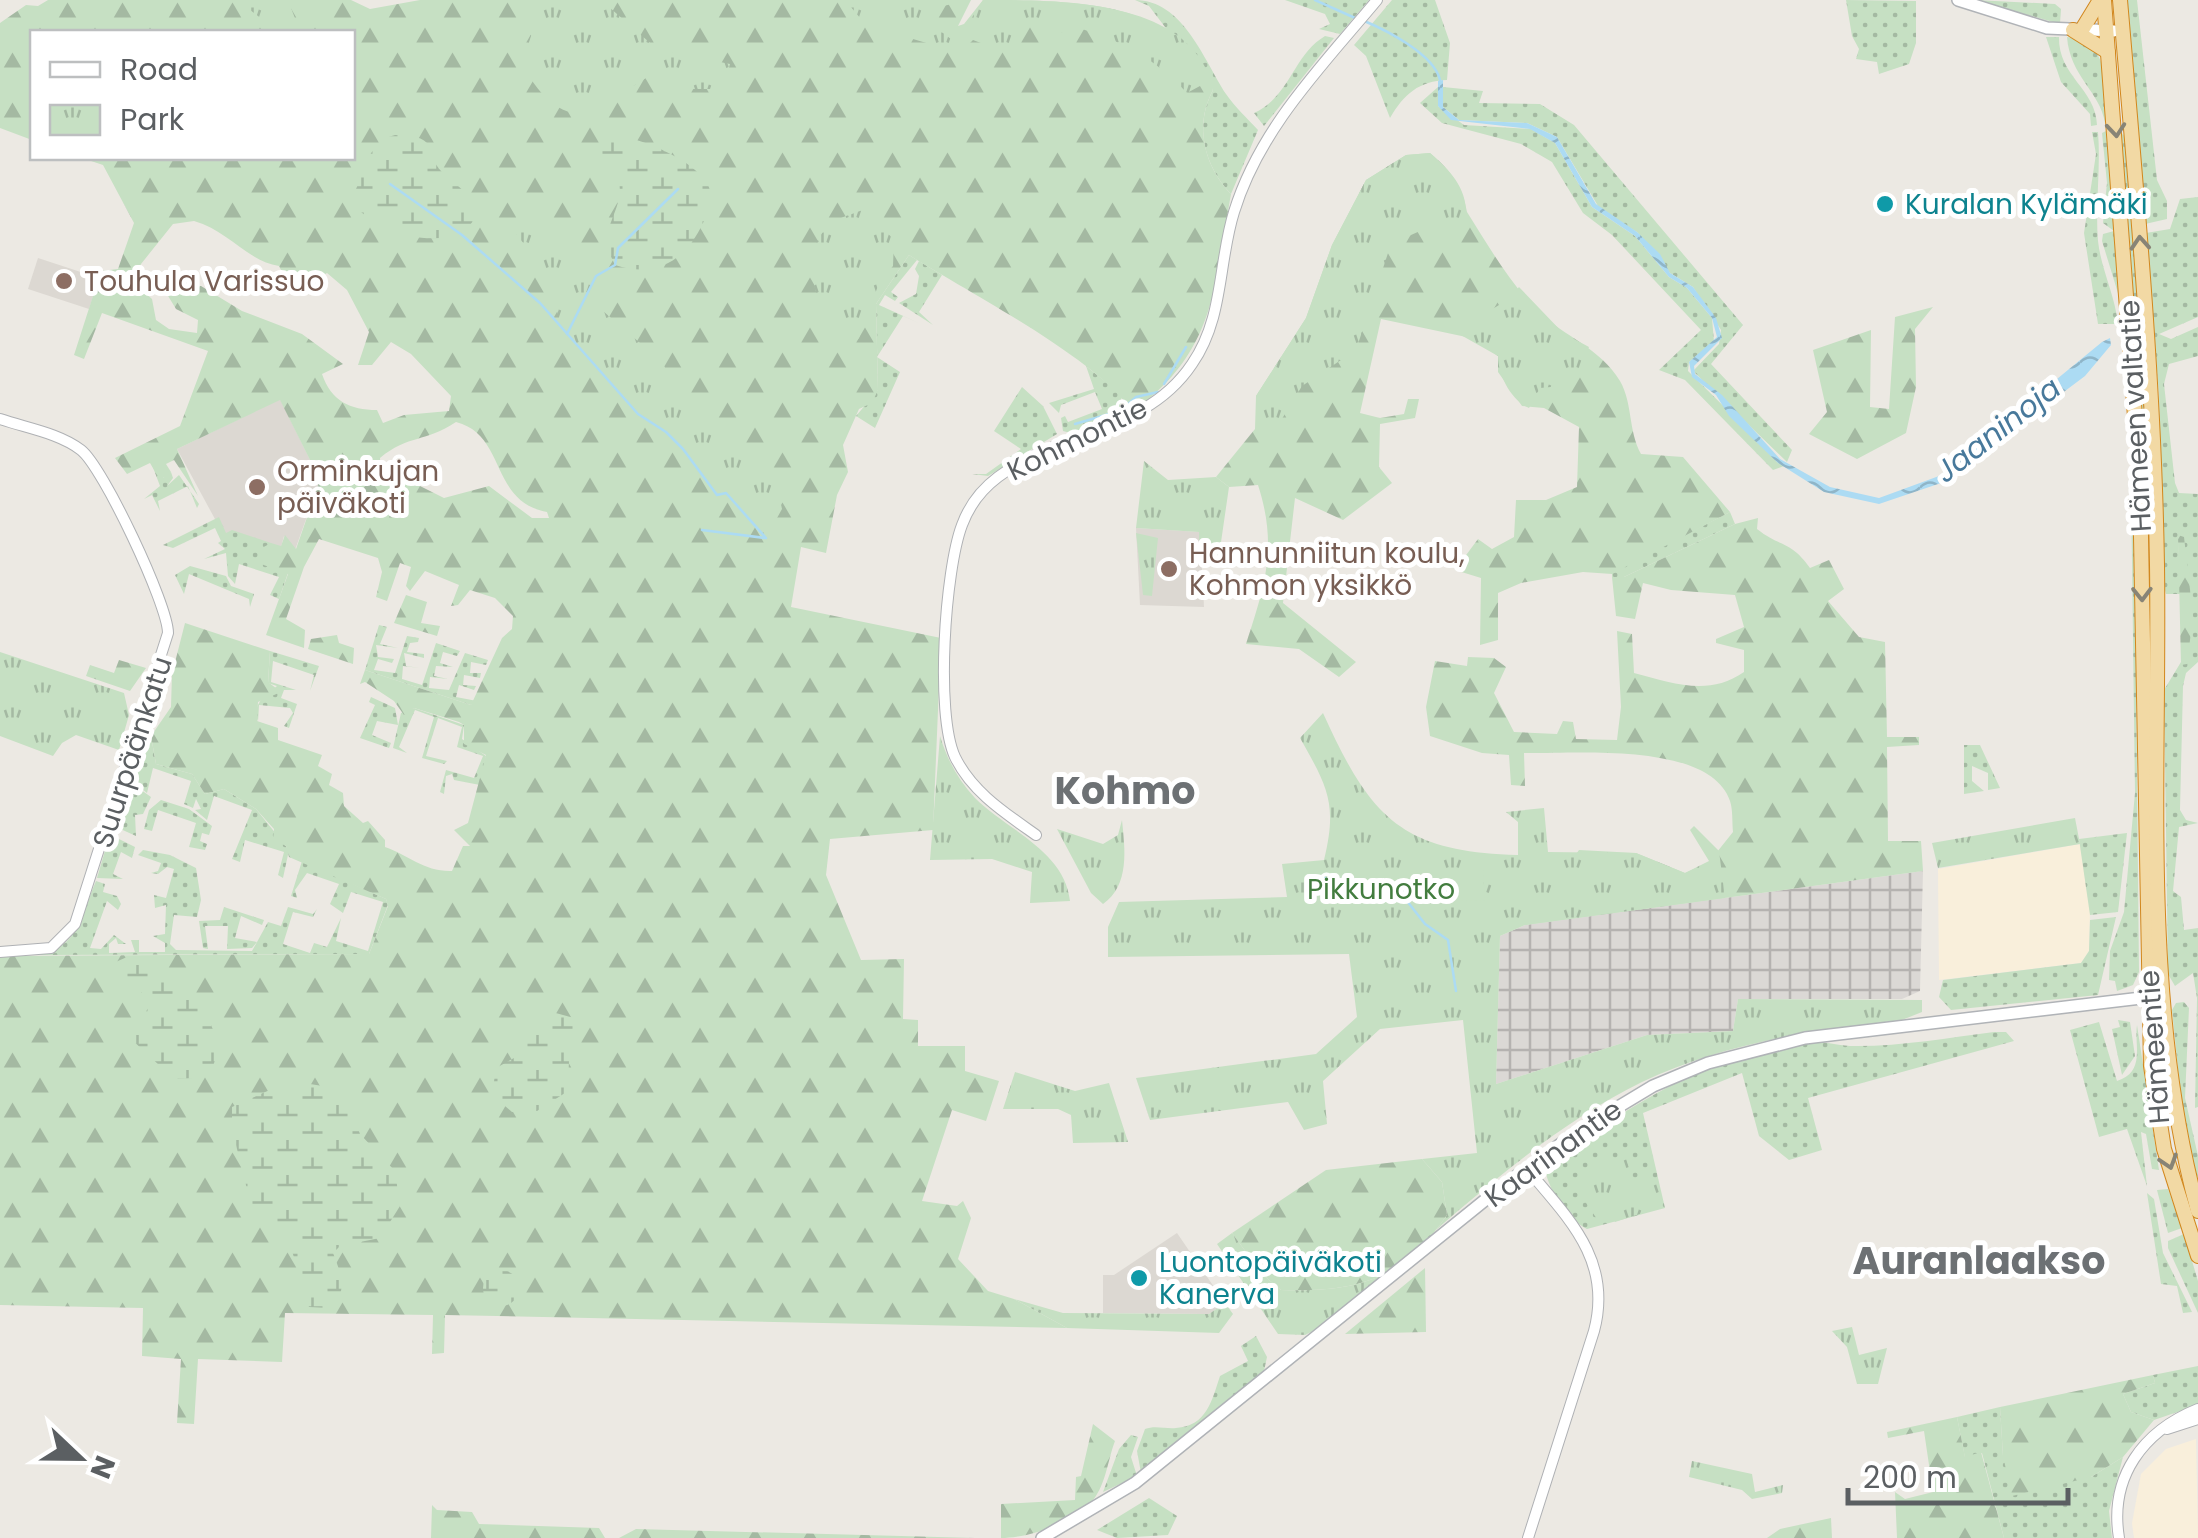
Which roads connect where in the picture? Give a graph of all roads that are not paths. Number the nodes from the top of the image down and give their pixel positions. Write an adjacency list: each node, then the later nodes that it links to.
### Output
1 (1377, 0): 11 (street, Kohmontie)
2 (1958, 0): 6 (main road)
3 (2102, 0): 6 (highway); 7 (highway, Hämeen valtatie)
4 (2120, 0): 5 (highway, Hämeen valtatie)
5 (2123, 28): 7 (main road); 10 (highway, Hämeen valtatie, one-way to 5)
6 (2078, 29): 7 (main road); 8 (highway)
7 (2106, 29): 8 (highway, Hämeen valtatie)
8 (2108, 52): 10 (highway, Hämeen valtatie, one-way to 10)
9 (0, 419): 12 (street, Suurpäänkatu)
10 (2152, 831): 13 (highway, Hämeentie)
11 (1036, 835)
12 (0, 952)
13 (2155, 996): 14 (main road, Kaarinantie); 15 (highway, Hämeentie); 16 (highway, Hämeentie, one-way to 16)
14 (1527, 1169): 20 (main road, Kaarinantie); 21 (street)
15 (2198, 1211)
16 (2198, 1256)
17 (2198, 1410): 19 (street)
18 (2198, 1419): 19 (street)
19 (2162, 1431): 22 (street)
20 (1042, 1538)
21 (1528, 1538)
22 (2119, 1538)

